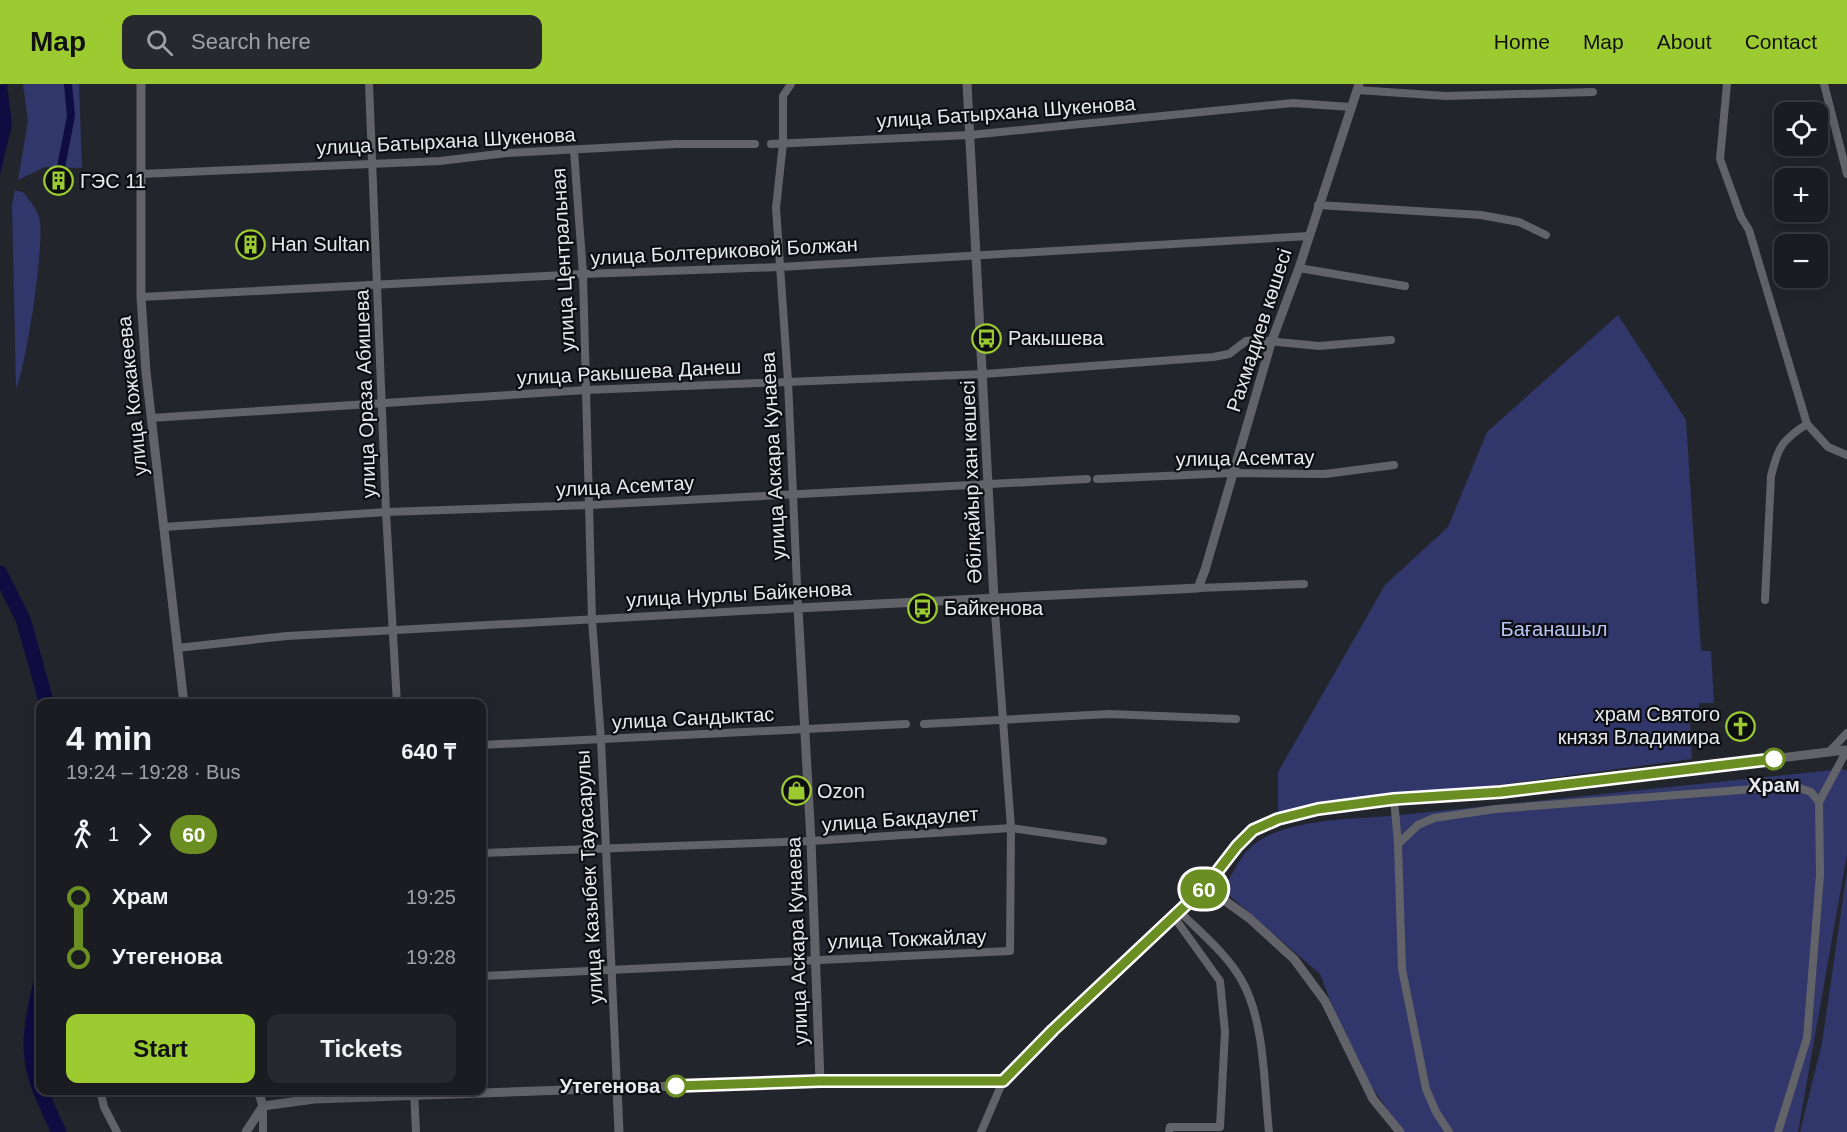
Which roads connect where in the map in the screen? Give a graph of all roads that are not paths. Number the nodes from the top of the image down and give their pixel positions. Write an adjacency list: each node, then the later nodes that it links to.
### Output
1 (141, 84): 16 (street, улица Кожакеева)
2 (369, 84): 15 (street, улица Ораза Абишева)
3 (791, 84): 11 (street, улица Аскара Кунаева)
4 (967, 84): 10 (street, Әбілқайыр хан көшесі)
5 (1727, 84): 35 (street)
6 (1824, 84): 17 (street)
7 (1358, 87): 8 (street); 9 (street, Рахмадиев көшесі)
8 (1593, 92)
9 (1351, 107): 10 (street, улица Батырхана Шукенова); 18 (street, Рахмадиев көшесі)
10 (970, 135): 11 (street, улица Батырхана Шукенова); 21 (street, Әбілқайыр хан көшесі)
11 (783, 143): 13 (street, улица Батырхана Шукенова); 22 (street, улица Аскара Кунаева)
12 (755, 144): 14 (street, улица Батырхана Шукенова)
13 (771, 144)
14 (574, 151): 15 (street, улица Батырхана Шукенова); 24 (street, улица Центральная)
15 (372, 162): 16 (street, улица Батырхана Шукенова); 25 (street, улица Ораза Абишева)
16 (140, 174): 27 (street, улица Кожакеева)
17 (1847, 174)
18 (1318, 205): 19 (street); 20 (street, Рахмадиев көшесі)
19 (1546, 235)
20 (1309, 236): 21 (street, улица Болтериковой Болжан); 23 (street, Рахмадиев көшесі)
21 (978, 255): 22 (street, улица Болтериковой Болжан); 30 (street, Әбілқайыр хан көшесі)
22 (780, 267): 24 (street, улица Болтериковой Болжан); 31 (street, улица Аскара Кунаева)
23 (1299, 268): 26 (street); 29 (street, Рахмадиев көшесі)
24 (583, 274): 25 (street, улица Болтериковой Болжан); 32 (street, улица Центральная)
25 (378, 284): 27 (street, улица Болтериковой Болжан); 33 (street, улица Ораза Абишева)
26 (1405, 286)
27 (141, 297): 34 (street, улица Кожакеева)
28 (1391, 340): 29 (street, улица Ракышева Данеш)
29 (1271, 343): 30 (street, улица Ракышева Данеш); 38 (street, Рахмадиев көшесі)
30 (984, 374): 31 (street, улица Ракышева Данеш); 41 (street, Әбілқайыр хан көшесі)
31 (788, 381): 32 (street, улица Ракышева Данеш); 42 (street, улица Аскара Кунаева)
32 (586, 390): 33 (street, улица Ракышева Данеш); 43 (street, улица Центральная)
33 (382, 402): 34 (street, улица Ракышева Данеш); 44 (street, улица Ораза Абишева)
34 (151, 418): 45 (street, улица Кожакеева)
35 (1807, 424): 36 (street); 49 (street)
36 (1847, 455)
37 (1394, 465): 38 (street, улица Асемтау)
38 (1232, 472): 40 (street, улица Асемтау); 47 (street, Рахмадиев көшесі)
39 (1087, 479): 41 (street, улица Асемтау)
40 (1097, 479)
41 (988, 484): 42 (street, улица Асемтау); 48 (street, Әбілқайыр хан көшесі)
42 (793, 494): 43 (street, улица Асемтау); 50 (street, улица Аскара Кунаева)
43 (590, 505): 44 (street, улица Асемтау); 51 (street, улица Центральная)
44 (386, 512): 45 (street, улица Асемтау); 52 (street, улица Ораза Абишева)
45 (164, 527): 53 (street, улица Кожакеева)
46 (1304, 584): 47 (street, улица Нурлы Байкенова)
47 (1198, 588): 48 (street, улица Нурлы Байкенова)
48 (994, 599): 50 (street, улица Нурлы Байкенова); 57 (street, Әбілқайыр хан көшесі)
49 (1765, 600)
50 (798, 608): 51 (street, улица Нурлы Байкенова); 60 (street, улица Аскара Кунаева)
51 (592, 620): 52 (street, улица Нурлы Байкенова); 62 (street, улица Казыбек Тауасарулы)
52 (393, 630): 53 (street, улица Нурлы Байкенова); 55 (street, улица Ораза Абишева)
53 (177, 648): 54 (street, улица Кожакеева)
54 (183, 699)
55 (397, 699)
56 (1236, 719): 57 (street)
57 (1004, 721): 59 (street); 68 (street, Әбілқайыр хан көшесі)
58 (906, 724): 60 (street, улица Сандыктас)
59 (924, 724)
60 (805, 729): 62 (street, улица Сандыктас); 69 (street, улица Аскара Кунаева)
61 (1847, 733): 65 (street)
62 (601, 740): 63 (street, улица Сандыктас); 72 (street, улица Казыбек Тауасарулы)
63 (486, 745)
64 (1846, 750): 65 (street); 67 (street)
65 (1829, 752): 66 (street)
66 (1394, 799): 71 (street); 74 (street)
67 (1819, 802): 71 (street); 99 (street)
68 (1011, 828): 69 (street, улица Бакдаулет); 70 (street, улица Бакдаулет); 76 (street, Әбілқайыр хан көшесі)
69 (811, 841): 72 (street, улица Бакдаулет); 77 (street, улица Аскара Кунаева)
70 (1103, 841)
71 (1398, 844): 98 (street)
72 (606, 848): 73 (street, улица Бакдаулет); 78 (street, улица Казыбек Тауасарулы)
73 (486, 854)
74 (1206, 886): 75 (street); 97 (street)
75 (1177, 915): 81 (street); 95 (street); 96 (street)
76 (1010, 951): 77 (street, улица Токжайлау)
77 (816, 959): 78 (street, улица Токжайлау); 80 (street, улица Аскара Кунаева)
78 (612, 969): 79 (street, улица Токжайлау); 82 (street, улица Казыбек Тауасарулы)
79 (486, 976)
80 (820, 1081): 81 (street); 82 (street)
81 (1003, 1081): 94 (street)
82 (617, 1088): 83 (street); 93 (street, улица Казыбек Тауасарулы)
83 (486, 1091)
84 (101, 1095): 89 (street)
85 (260, 1095): 88 (street)
86 (371, 1095): 88 (street)
87 (414, 1095): 92 (street)
88 (263, 1106): 90 (street); 91 (street)
89 (117, 1132)
90 (246, 1132)
91 (263, 1132)
92 (416, 1132)
93 (619, 1132)
94 (981, 1132)
95 (1169, 1132)
96 (1269, 1132)
97 (1400, 1132)
98 (1449, 1132)
99 (1778, 1132)

